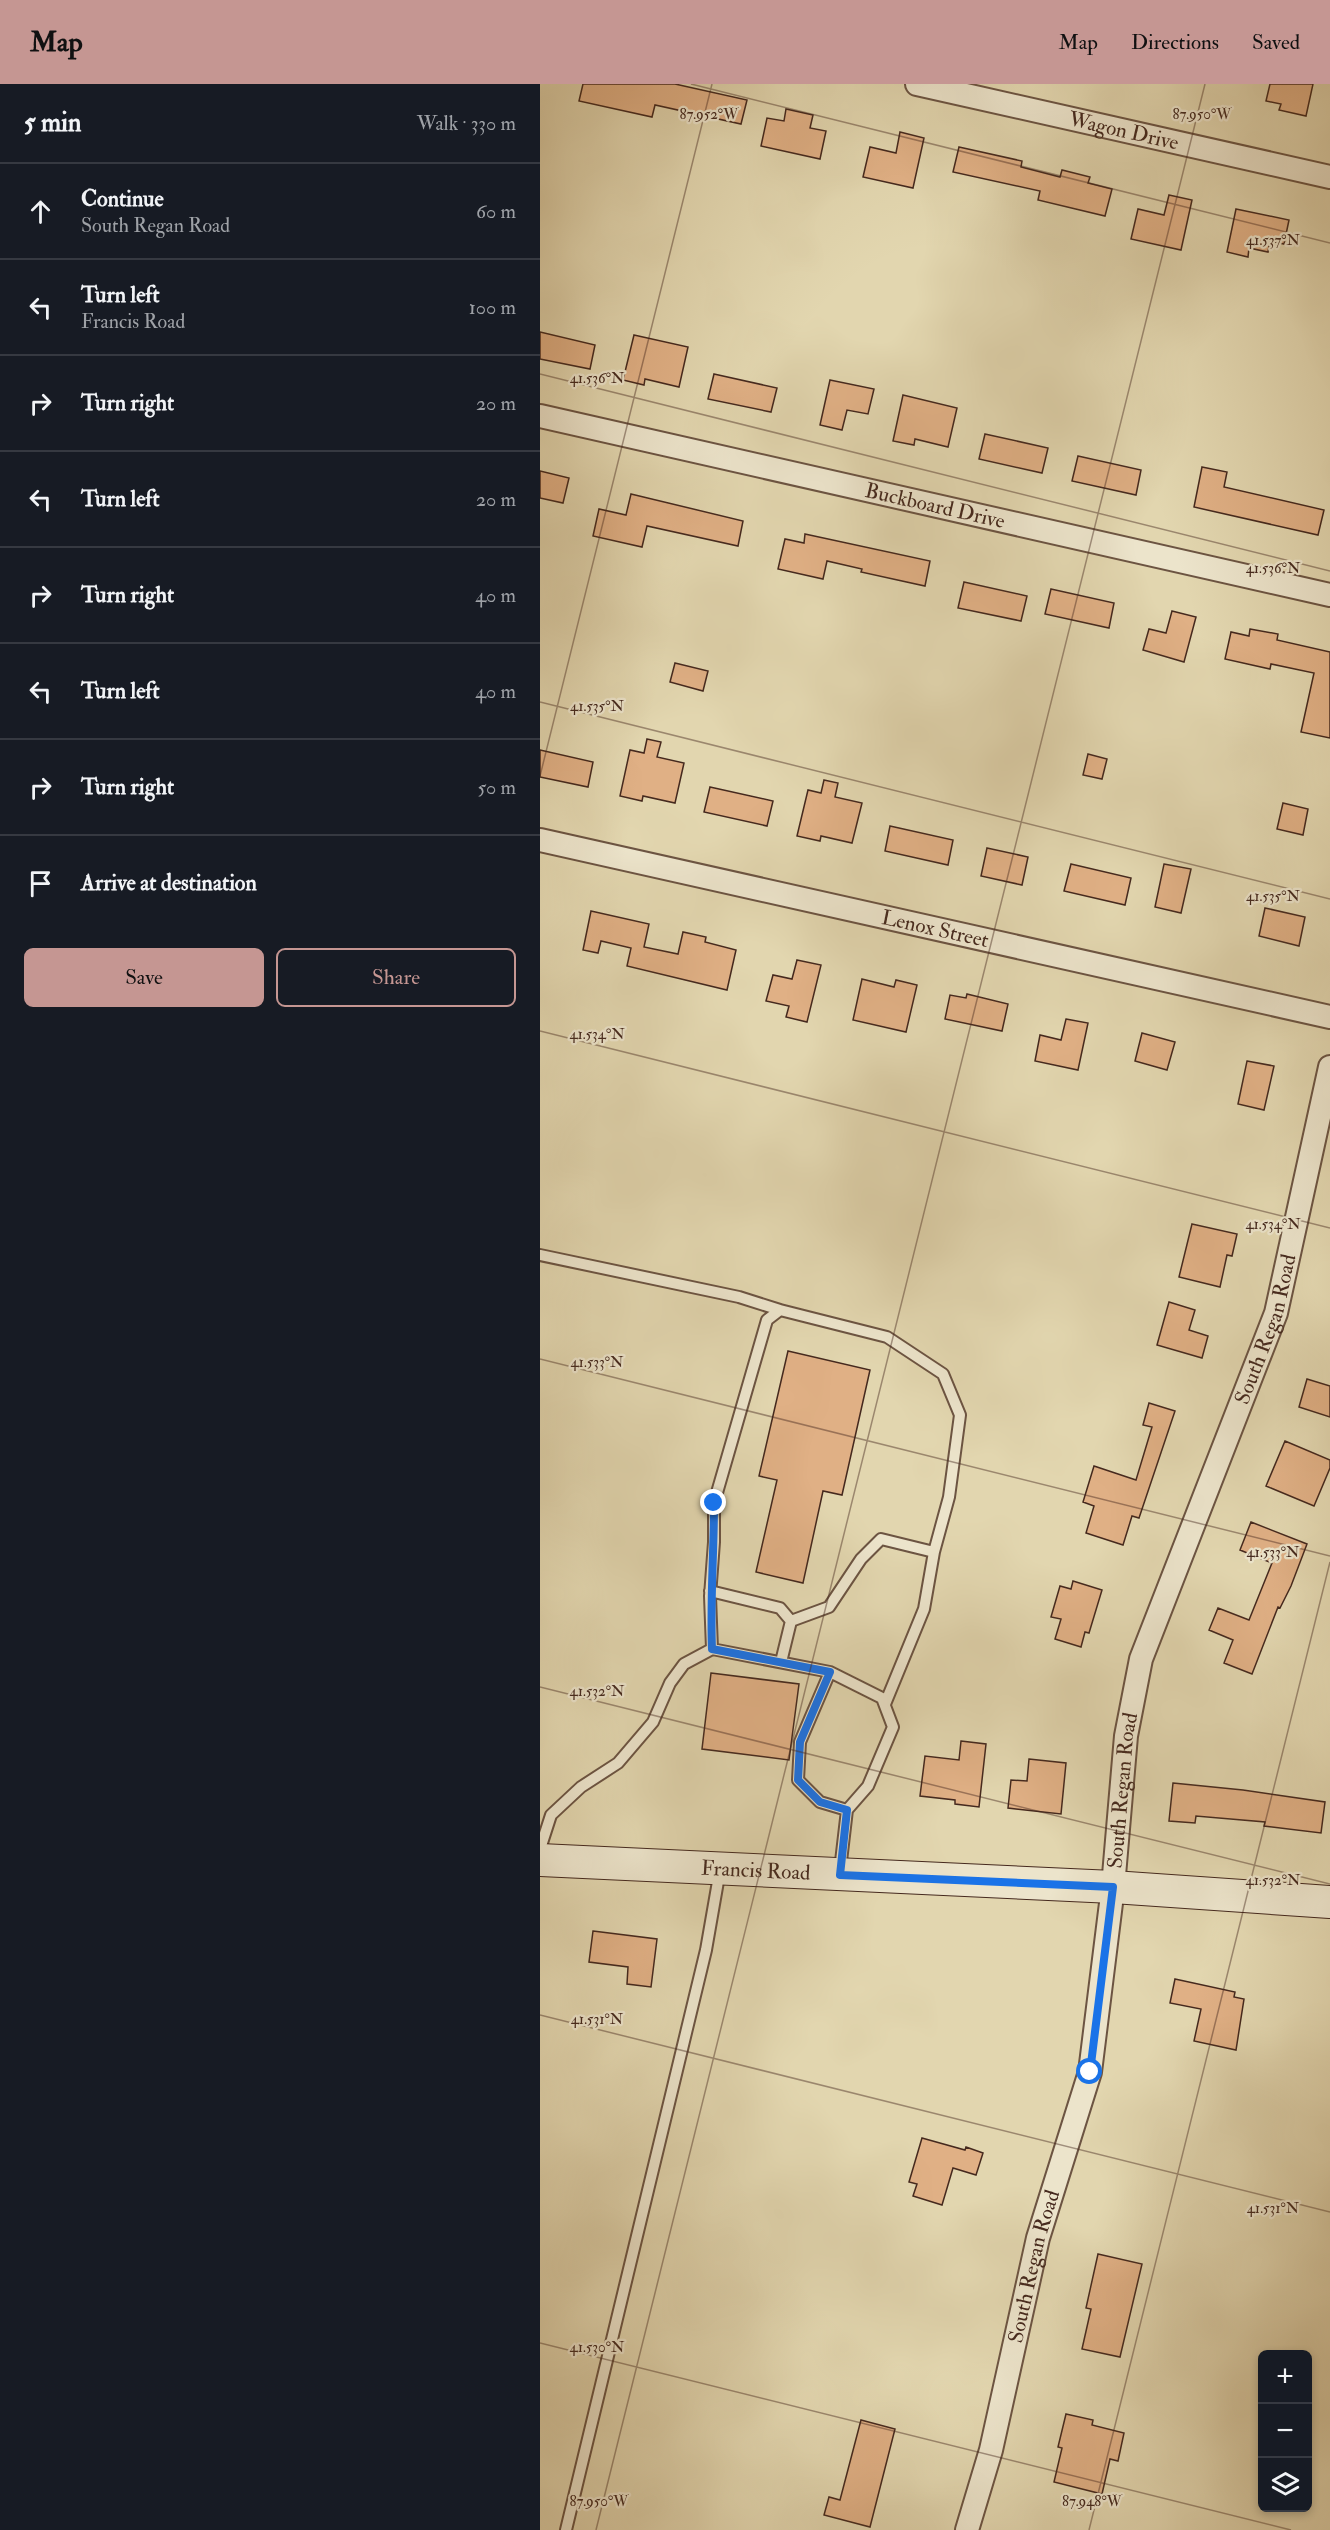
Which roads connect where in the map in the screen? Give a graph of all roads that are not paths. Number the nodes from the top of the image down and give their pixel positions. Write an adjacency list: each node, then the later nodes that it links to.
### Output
1 (917, 84): 2 (street, Wagon Drive)
2 (1330, 177)
3 (540, 416): 4 (street, Buckboard Drive)
4 (1330, 595)
5 (540, 840): 6 (street, Lenox Street)
6 (1330, 1017)
7 (1330, 1067): 22 (street, South Regan Road)
8 (540, 1255): 9 (lane)
9 (780, 1310): 10 (lane); 11 (lane)
10 (934, 1552): 12 (lane); 16 (lane)
11 (710, 1591): 12 (lane); 13 (lane)
12 (790, 1621): 14 (lane)
13 (712, 1649): 14 (lane); 18 (lane)
14 (781, 1662): 15 (lane)
15 (830, 1672): 16 (lane); 17 (lane)
16 (885, 1704): 17 (lane)
17 (847, 1810): 21 (lane)
18 (540, 1849)
19 (540, 1860): 20 (street, Francis Road)
20 (720, 1870): 21 (street, Francis Road); 24 (lane)
21 (840, 1875): 22 (street, Francis Road)
22 (1113, 1887): 23 (street, Francis Road); 25 (street, South Regan Road)
23 (1330, 1902)
24 (566, 2530)
25 (967, 2530)

